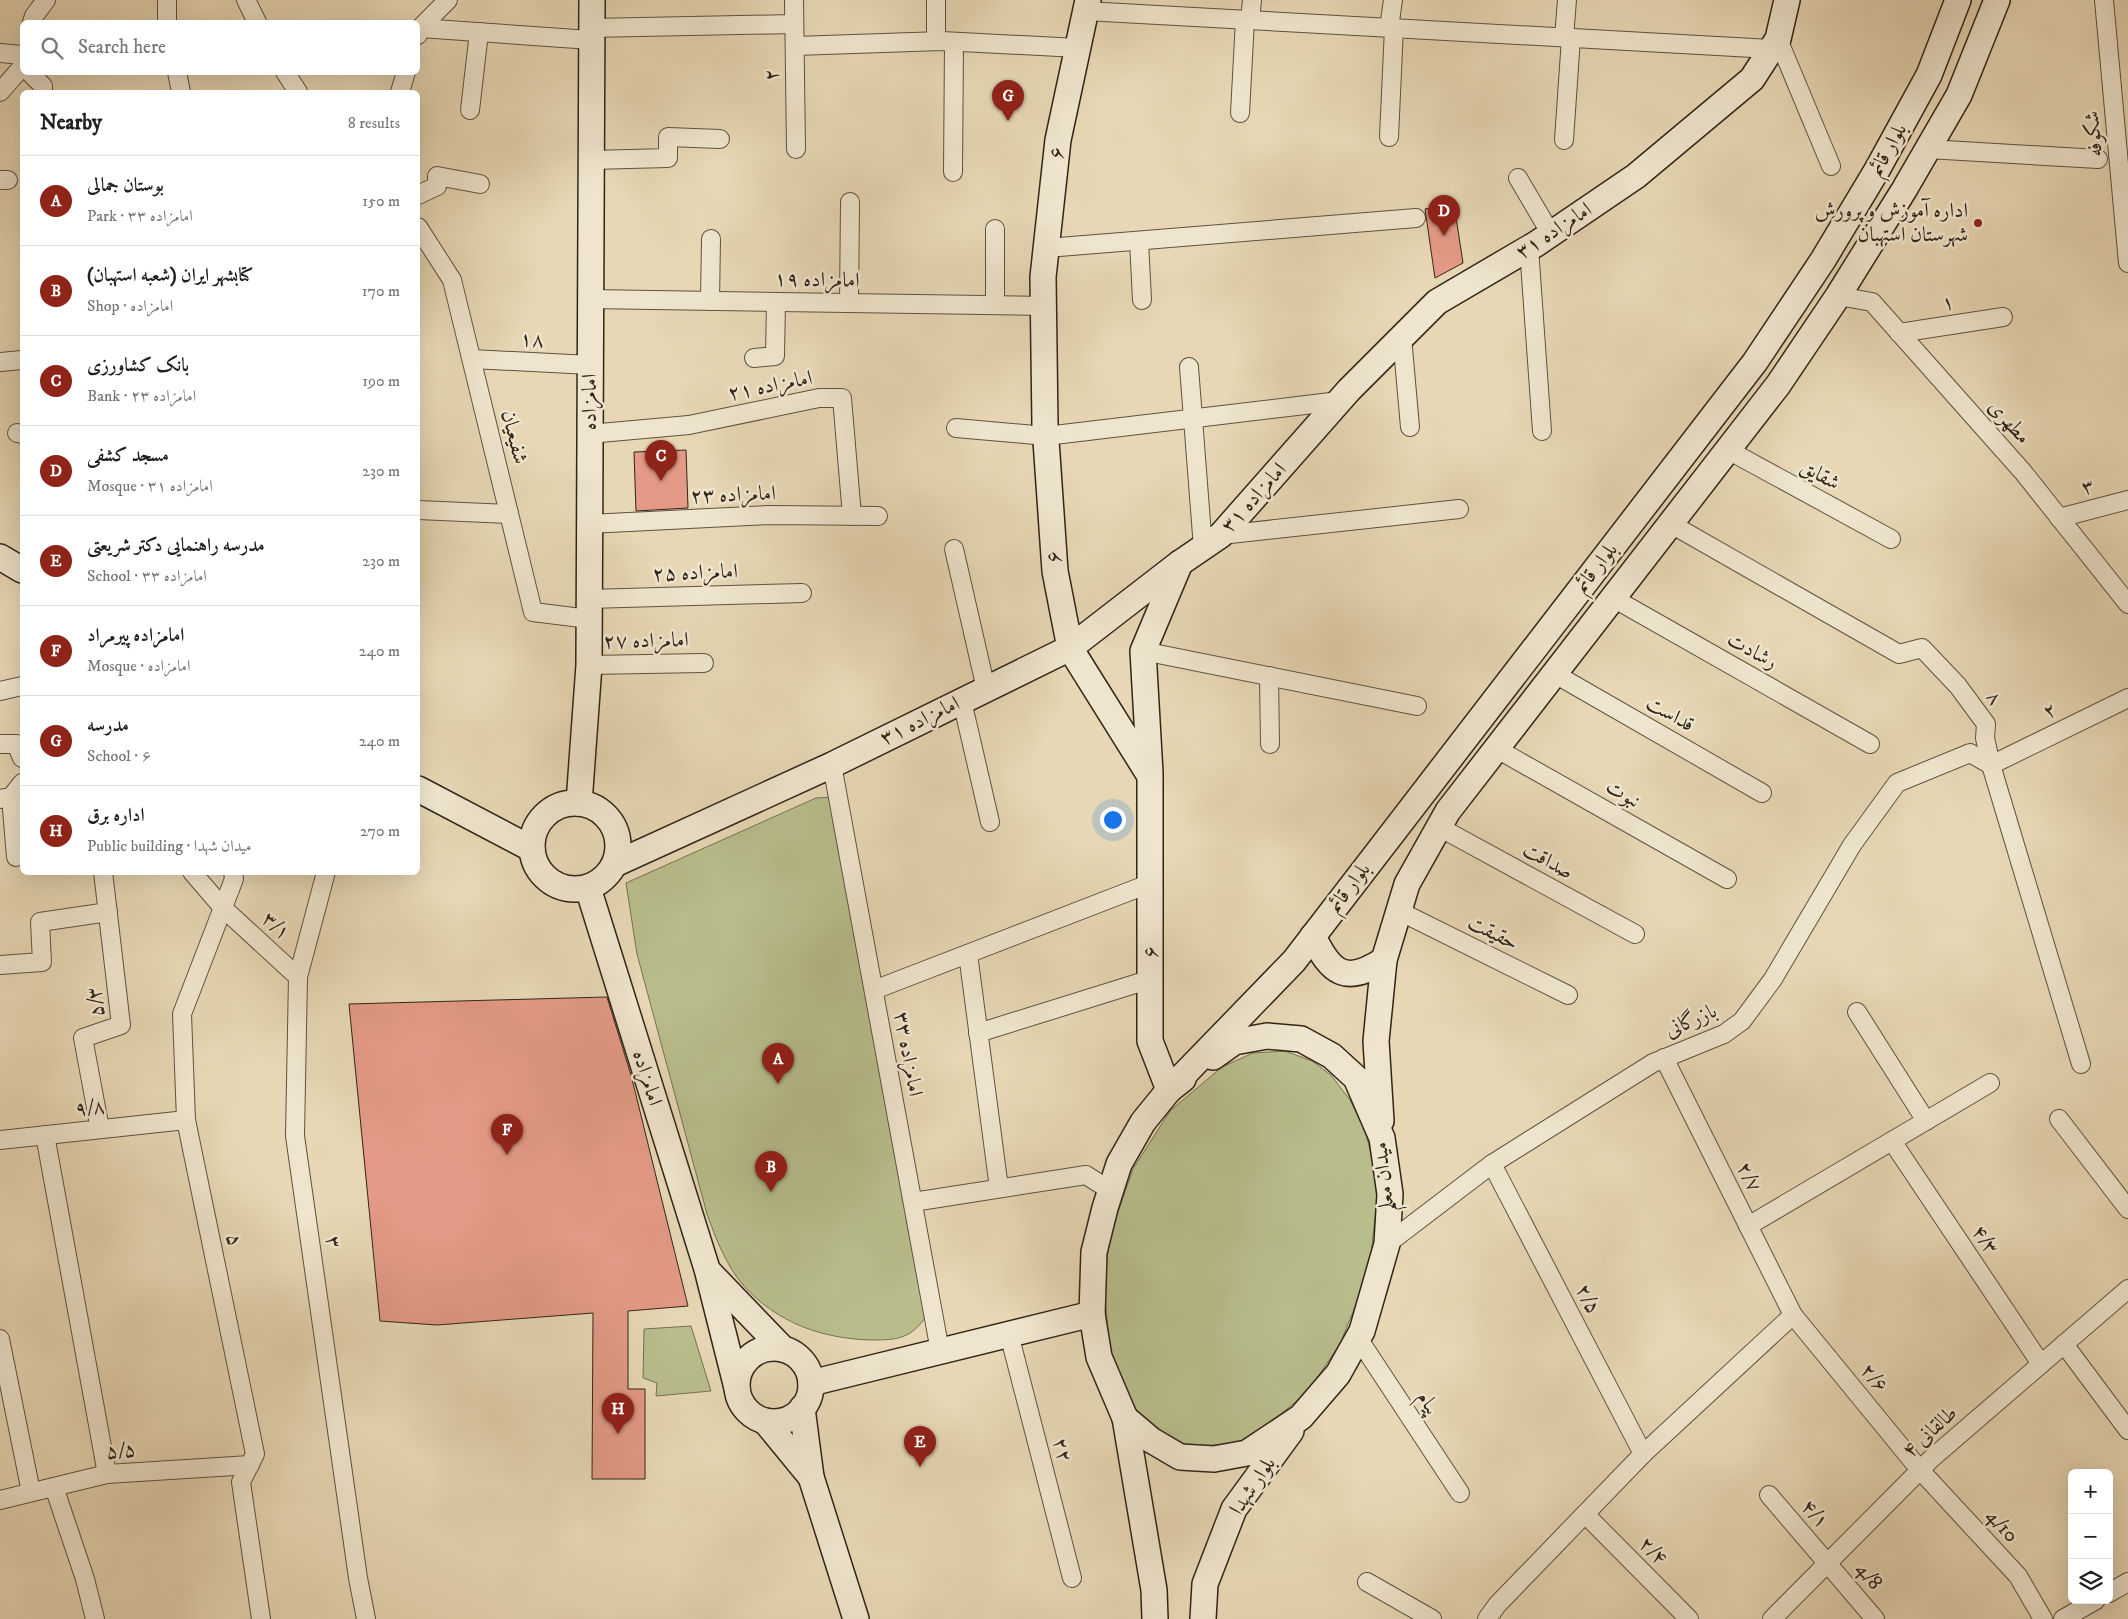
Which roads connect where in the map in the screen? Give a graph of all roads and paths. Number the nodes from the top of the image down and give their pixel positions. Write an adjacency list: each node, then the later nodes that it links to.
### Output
1 (46, 0): 16 (street)
2 (167, 0): 17 (street)
3 (246, 0): 18 (street)
4 (448, 0): 22 (street)
5 (592, 0): 25 (main road, امامزاده)
6 (794, 0): 20 (street, ۲)
7 (936, 0): 27 (street)
8 (1252, 0): 19 (street)
9 (1393, 0): 21 (street)
10 (1567, 0): 26 (street)
11 (1787, 0): 29 (main road, امامزاده ۳۱)
12 (1958, 0): 153 (main road, بلوار قائم)
13 (1997, 0): 50 (main road, بلوار قائم)
14 (2104, 0): 67 (street, شکوفه)
15 (1087, 6): 19 (street); 31 (main road, ۶)
16 (33, 20)
17 (167, 20)
18 (256, 20)
19 (1247, 20): 21 (street); 45 (street)
20 (794, 24): 25 (street); 30 (street, ۲)
21 (1392, 28): 26 (street); 46 (street)
22 (420, 32)
23 (479, 32): 24 (street); 25 (street); 44 (street)
24 (420, 33)
25 (591, 34): 52 (main road, امامزاده)
26 (1568, 38): 29 (street); 48 (street)
27 (936, 41): 28 (street); 30 (street)
28 (954, 42): 31 (street); 54 (street)
29 (1774, 44): 53 (street); 62 (main road, امامزاده ۳۱)
30 (794, 46): 49 (street, ۲)
31 (1078, 48): 65 (main road, ۶)
32 (0, 53): 33 (street)
33 (20, 55)
34 (20, 69): 43 (street)
35 (32, 75): 39 (street)
36 (178, 75): 40 (street)
37 (286, 75): 41 (street)
38 (405, 75): 42 (street)
39 (43, 90)
40 (181, 90)
41 (297, 90)
42 (401, 90)
43 (0, 92)
44 (470, 110)
45 (1240, 113)
46 (1389, 137)
47 (720, 140): 52 (street)
48 (1564, 140)
49 (796, 149)
50 (1928, 149): 51 (street); 68 (main road, بلوار قائم)
51 (2098, 158)
52 (591, 160): 69 (main road, امامزاده)
53 (1831, 166)
54 (953, 172)
55 (1518, 178): 62 (street)
56 (480, 184): 57 (street)
57 (420, 194)
58 (850, 202): 73 (street)
59 (1416, 218): 64 (street)
60 (420, 229): 81 (street, شفیعیان)
61 (995, 229): 74 (street)
62 (1550, 234): 66 (main road, امامزاده ۳۱)
63 (711, 239): 71 (street)
64 (1139, 241): 65 (street); 70 (street)
65 (1046, 248): 75 (main road, ۶)
66 (1529, 248): 78 (main road, امامزاده ۳۱); 89 (street)
67 (2128, 263)
68 (1838, 296): 77 (street, مطهری); 92 (main road, بلوار قائم)
69 (590, 299): 71 (street, امامزاده ۱۹); 83 (main road, امامزاده)
70 (1142, 300)
71 (710, 301): 72 (street, امامزاده ۱۹)
72 (776, 302): 73 (street, امامزاده ۱۹); 79 (street)
73 (849, 303): 74 (street, امامزاده ۱۹)
74 (995, 305): 75 (street, امامزاده ۱۹)
75 (1044, 306): 91 (main road, ۶)
76 (2003, 317): 77 (street, ۱)
77 (1900, 333): 99 (street, مطهری)
78 (1402, 337): 85 (main road, امامزاده ۳۱); 87 (street)
79 (754, 358)
80 (20, 360): 82 (street)
81 (472, 360): 83 (street, ۱۸); 96 (street, شفیعیان)
82 (0, 362)
83 (590, 365): 90 (main road, امامزاده)
84 (1189, 367): 86 (street)
85 (1339, 401): 86 (street); 103 (main road, امامزاده ۳۱)
86 (1192, 418): 91 (street); 103 (street)
87 (1410, 427)
88 (956, 428): 91 (street)
89 (1542, 431)
90 (589, 434): 97 (street, امامزاده ۲۱); 100 (main road, امامزاده)
91 (1046, 436): 112 (main road, ۶)
92 (1728, 450): 101 (main road, بلوار قائم); 102 (street, شقایق)
93 (2128, 500): 99 (street, ۳)
94 (420, 510): 96 (street)
95 (1459, 510): 103 (street)
96 (509, 514): 111 (street, شفیعیان)
97 (852, 516): 98 (street, امامزاده ۲۳); 100 (street, امامزاده ۲۳)
98 (878, 516)
99 (2060, 518): 110 (street, مطهری)
100 (589, 524): 111 (main road, امامزاده)
101 (1671, 524): 109 (main road, بلوار قائم); 130 (street, ۸)
102 (1891, 539)
103 (1212, 541): 106 (main road, امامزاده ۳۱)
104 (954, 549): 119 (street)
105 (0, 557): 107 (main road)
106 (1180, 563): 112 (main road, امامزاده ۳۱); 113 (main road)
107 (20, 569)
108 (802, 593): 111 (street, امامزاده ۲۵)
109 (1613, 598): 116 (main road, بلوار قائم); 126 (street, رشادت)
110 (2128, 604)
111 (589, 609): 115 (main road, امامزاده)
112 (1070, 648): 119 (main road, امامزاده ۳۱); 131 (main road, ۶)
113 (1143, 651): 117 (street); 131 (main road)
114 (704, 663): 115 (street, امامزاده ۲۷)
115 (589, 665): 136 (main road, امامزاده)
116 (1555, 674): 127 (main road, بلوار قائم); 134 (street, قداست)
117 (1269, 676): 123 (street); 125 (street)
118 (20, 687): 120 (street)
119 (986, 689): 122 (main road, امامزاده ۳۱)
120 (0, 692)
121 (2128, 698): 130 (street, ۲)
122 (962, 701): 129 (main road, امامزاده ۳۱); 137 (street)
123 (1417, 706)
124 (0, 744): 128 (street)
125 (1270, 744)
126 (1870, 744)
127 (1497, 749): 138 (main road, بلوار قائم); 146 (street, نبوت)
128 (20, 753)
129 (832, 765): 141 (main road, امامزاده ۳۱); 159 (street, امامزاده ۳۳)
130 (1991, 765): 163 (street, بازرگانی); 164 (street, ۸)
131 (1150, 776): 147 (main road, ۶)
132 (20, 786): 135 (street)
133 (420, 790): 139 (main road)
134 (1762, 793)
135 (5, 798): 140 (street)
136 (579, 803): 139 (main road); 141 (main road)
137 (990, 822)
138 (1439, 827): 150 (main road, بلوار قائم); 152 (street, صداقت)
139 (532, 849): 148 (main road)
140 (16, 857)
141 (615, 864): 148 (main road)
142 (103, 875): 151 (street, ۵/۳)
143 (195, 875): 149 (street, ۳/۱)
144 (233, 875): 149 (street, ۵)
145 (325, 875): 157 (street, ۳)
146 (1727, 879)
147 (1151, 883): 154 (street); 158 (main road, ۶)
148 (588, 888): 182 (main road, امامزاده)
149 (223, 908): 157 (street, ۳/۱); 168 (street, ۵)
150 (1399, 911): 155 (main road, بلوار قائم); 160 (street, حقیقت)
151 (108, 912): 156 (street); 170 (street, ۵/۳)
152 (1635, 934)
153 (1313, 936): 155 (main road); 166 (main road, بلوار قائم)
154 (968, 954): 159 (street); 162 (street)
155 (1384, 960): 172 (main road, بلوار قائم)
156 (0, 965)
157 (298, 977): 220 (street, ۳)
158 (1151, 979): 162 (street); 166 (main road, ۶)
159 (874, 990): 178 (street, امامزاده ۳۳)
160 (1568, 995)
161 (1857, 1012): 169 (street)
162 (978, 1033): 176 (street)
163 (1664, 1058): 175 (street, بازرگانی); 180 (street, ۲/۷)
164 (2081, 1064)
165 (1990, 1084): 169 (street)
166 (1169, 1090): 172 (main road, میدان معلم); 177 (main road, میدان معلم)
167 (2059, 1119): 179 (street)
168 (186, 1120): 170 (street, ۹/۸); 201 (street, ۵)
169 (1926, 1121): 174 (street)
170 (100, 1129): 171 (street, ۹/۸)
171 (45, 1135): 173 (street, ۹/۸); 203 (street)
172 (1382, 1138): 181 (main road, میدان معلم)
173 (0, 1140)
174 (1892, 1142): 180 (street); 192 (street, ۴/۳)
175 (1492, 1164): 181 (street, بازرگانی); 200 (street, ۲/۵)
176 (999, 1188): 177 (street); 178 (street)
177 (1111, 1191): 184 (main road, میدان معلم)
178 (913, 1202): 191 (street, امامزاده ۳۳)
179 (2128, 1209)
180 (1748, 1226): 185 (street, ۲/۷)
181 (1387, 1244): 187 (main road, میدان معلم)
182 (706, 1269): 190 (main road); 194 (main road, امامزاده)
183 (2128, 1289): 189 (street, طالقانی ۴)
184 (1092, 1314): 186 (main road); 197 (main road, میدان معلم)
185 (1793, 1315): 200 (street); 202 (street, ۲/۶)
186 (1009, 1334): 191 (main road); 212 (street, ۲۲)
187 (1358, 1338): 196 (main road, میدان معلم); 207 (street, پیام)
188 (0, 1339): 206 (street)
189 (2064, 1344): 192 (street, طالقانی ۴); 199 (street)
190 (783, 1349): 193 (main road); 194 (main road)
191 (940, 1351): 193 (main road)
192 (2041, 1364): 202 (street, طالقانی ۴)
193 (811, 1383): 195 (main road)
194 (737, 1388): 198 (main road)
195 (802, 1408): 198 (main road); 204 (main road)
196 (1301, 1417): 197 (main road, میدان معلم); 223 (main road, بلوار شهدا)
197 (1126, 1418): 222 (main road)
198 (765, 1421): 204 (main road)
199 (2128, 1430)
200 (1643, 1454): 210 (street)
201 (250, 1465): 203 (street, ۵/۵); 219 (street, ۵)
202 (1920, 1470): 211 (street, طالقانی ۴); 228 (street, 4/10)
203 (107, 1474): 205 (street, ۵/۵)
204 (811, 1477): 221 (main road)
205 (54, 1487): 206 (street, ۵/۵); 218 (street)
206 (31, 1492): 209 (street, ۵/۵)
207 (1460, 1493)
208 (1769, 1495): 211 (street, ۴/۱)
209 (0, 1500)
210 (1586, 1514): 217 (street); 225 (street, ۲/۴)
211 (1828, 1563): 226 (street, طالقانی ۴); 227 (street, 4/8)
212 (1072, 1578)
213 (1367, 1582): 224 (street)
214 (2128, 1582): 215 (street)
215 (2113, 1590)
216 (2089, 1604): 229 (street)
217 (1497, 1615)
218 (95, 1619)
219 (260, 1619)
220 (366, 1619)
221 (856, 1619)
222 (1155, 1619)
223 (1203, 1619)
224 (1432, 1619)
225 (1689, 1619)
226 (1772, 1619)
227 (1876, 1619)
228 (2043, 1619)
229 (2062, 1619)

